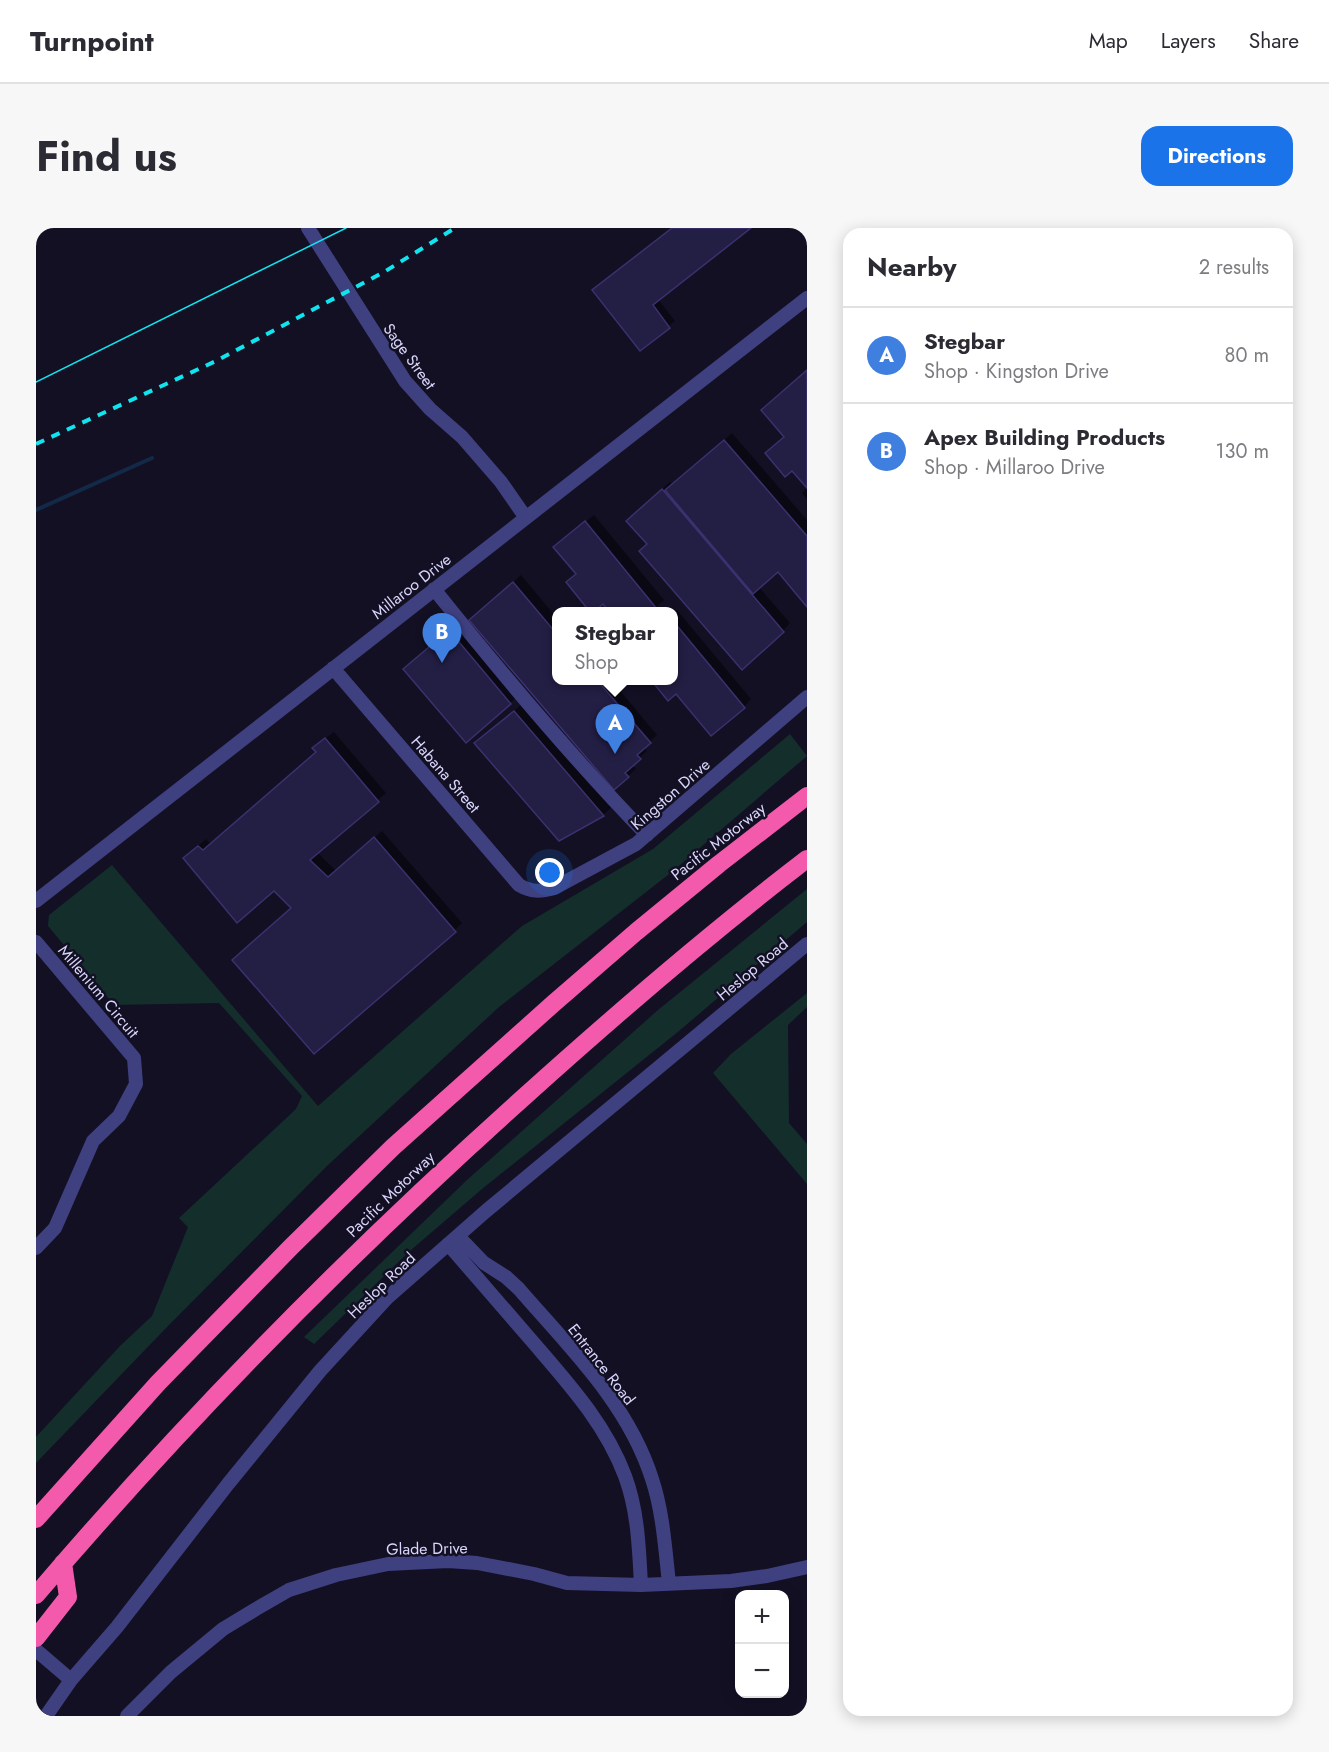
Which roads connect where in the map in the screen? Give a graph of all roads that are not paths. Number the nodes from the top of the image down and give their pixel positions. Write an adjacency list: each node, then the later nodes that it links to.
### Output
1 (308, 228): 3 (street, Sage Street)
2 (807, 298): 3 (street, Millaroo Drive)
3 (526, 518): 4 (street, Millaroo Drive)
4 (434, 589): 5 (street, Millaroo Drive); 8 (street)
5 (333, 668): 10 (street, Habana Street); 11 (street, Millaroo Drive)
6 (807, 697): 8 (street, Kingston Drive)
7 (807, 796): 18 (highway, Pacific Motorway)
8 (647, 835): 10 (street, Kingston Drive)
9 (807, 860): 19 (highway, Pacific Motorway)
10 (539, 892)
11 (36, 901)
12 (36, 942): 15 (street, Millenium Circuit)
13 (807, 944): 14 (street, Heslop Road)
14 (453, 1240): 16 (street, Entrance Road); 17 (street); 26 (street, Heslop Road)
15 (36, 1248)
16 (622, 1415): 17 (street); 21 (street, Entrance Road)
17 (602, 1428): 22 (street)
18 (36, 1519)
19 (63, 1563): 23 (highway, Pacific Motorway); 24 (highway)
20 (807, 1567): 21 (street, Glade Drive)
21 (669, 1582): 22 (street, Glade Drive)
22 (641, 1584): 28 (street, Glade Drive)
23 (37, 1593)
24 (36, 1638)
25 (36, 1650): 26 (street)
26 (71, 1680): 27 (street, Heslop Road)
27 (46, 1716)
28 (127, 1716)

